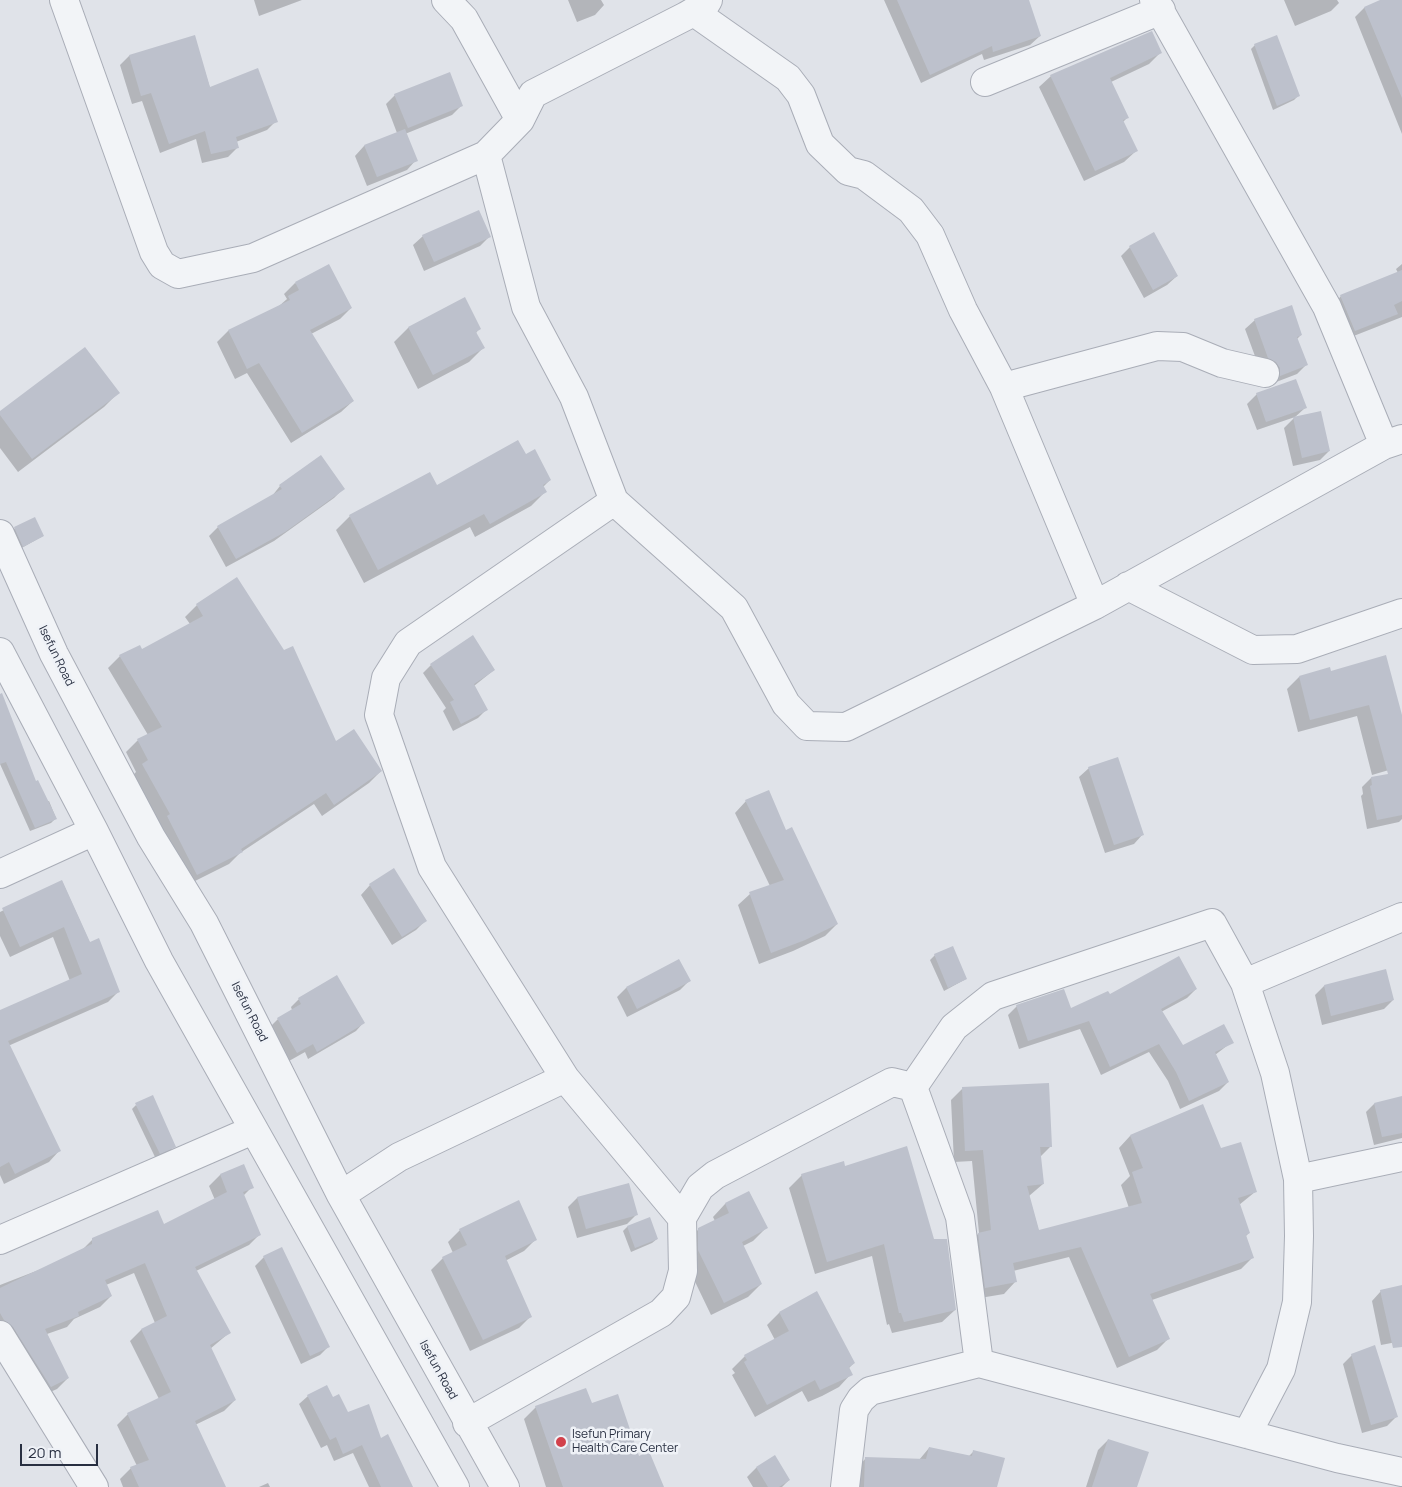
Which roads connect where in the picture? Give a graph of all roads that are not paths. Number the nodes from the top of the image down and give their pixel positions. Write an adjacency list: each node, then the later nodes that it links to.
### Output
1 (64, 0): 7 (street)
2 (446, 0): 6 (street)
3 (1158, 5): 5 (street); 10 (street)
4 (701, 6): 6 (street); 9 (street)
5 (986, 82)
6 (520, 120): 7 (street)
7 (486, 155): 11 (street)
8 (1264, 374): 9 (street)
9 (1004, 387): 14 (street)
10 (1393, 442): 13 (street)
11 (614, 501): 14 (street); 21 (street)
12 (0, 534): 26 (street, Isefun Road)
13 (1128, 586): 14 (street); 15 (street)
14 (1095, 605)
15 (1402, 613)
16 (0, 652): 17 (street)
17 (94, 831): 18 (street); 23 (street)
18 (0, 874)
19 (1402, 917): 20 (street)
20 (1245, 983): 22 (street); 25 (street)
21 (565, 1078): 26 (street); 27 (street)
22 (913, 1087): 27 (street); 30 (street)
23 (253, 1130): 28 (street); 35 (street)
24 (1402, 1158): 25 (street)
25 (1298, 1179): 32 (street)
26 (341, 1195): 31 (street, Isefun Road)
27 (682, 1218): 31 (street)
28 (0, 1240)
29 (0, 1335): 34 (street)
30 (979, 1363): 32 (street); 37 (street)
31 (467, 1422): 36 (street, Isefun Road)
32 (1247, 1434): 33 (street)
33 (1402, 1472)
34 (94, 1487)
35 (455, 1487)
36 (505, 1487)
37 (845, 1487)

